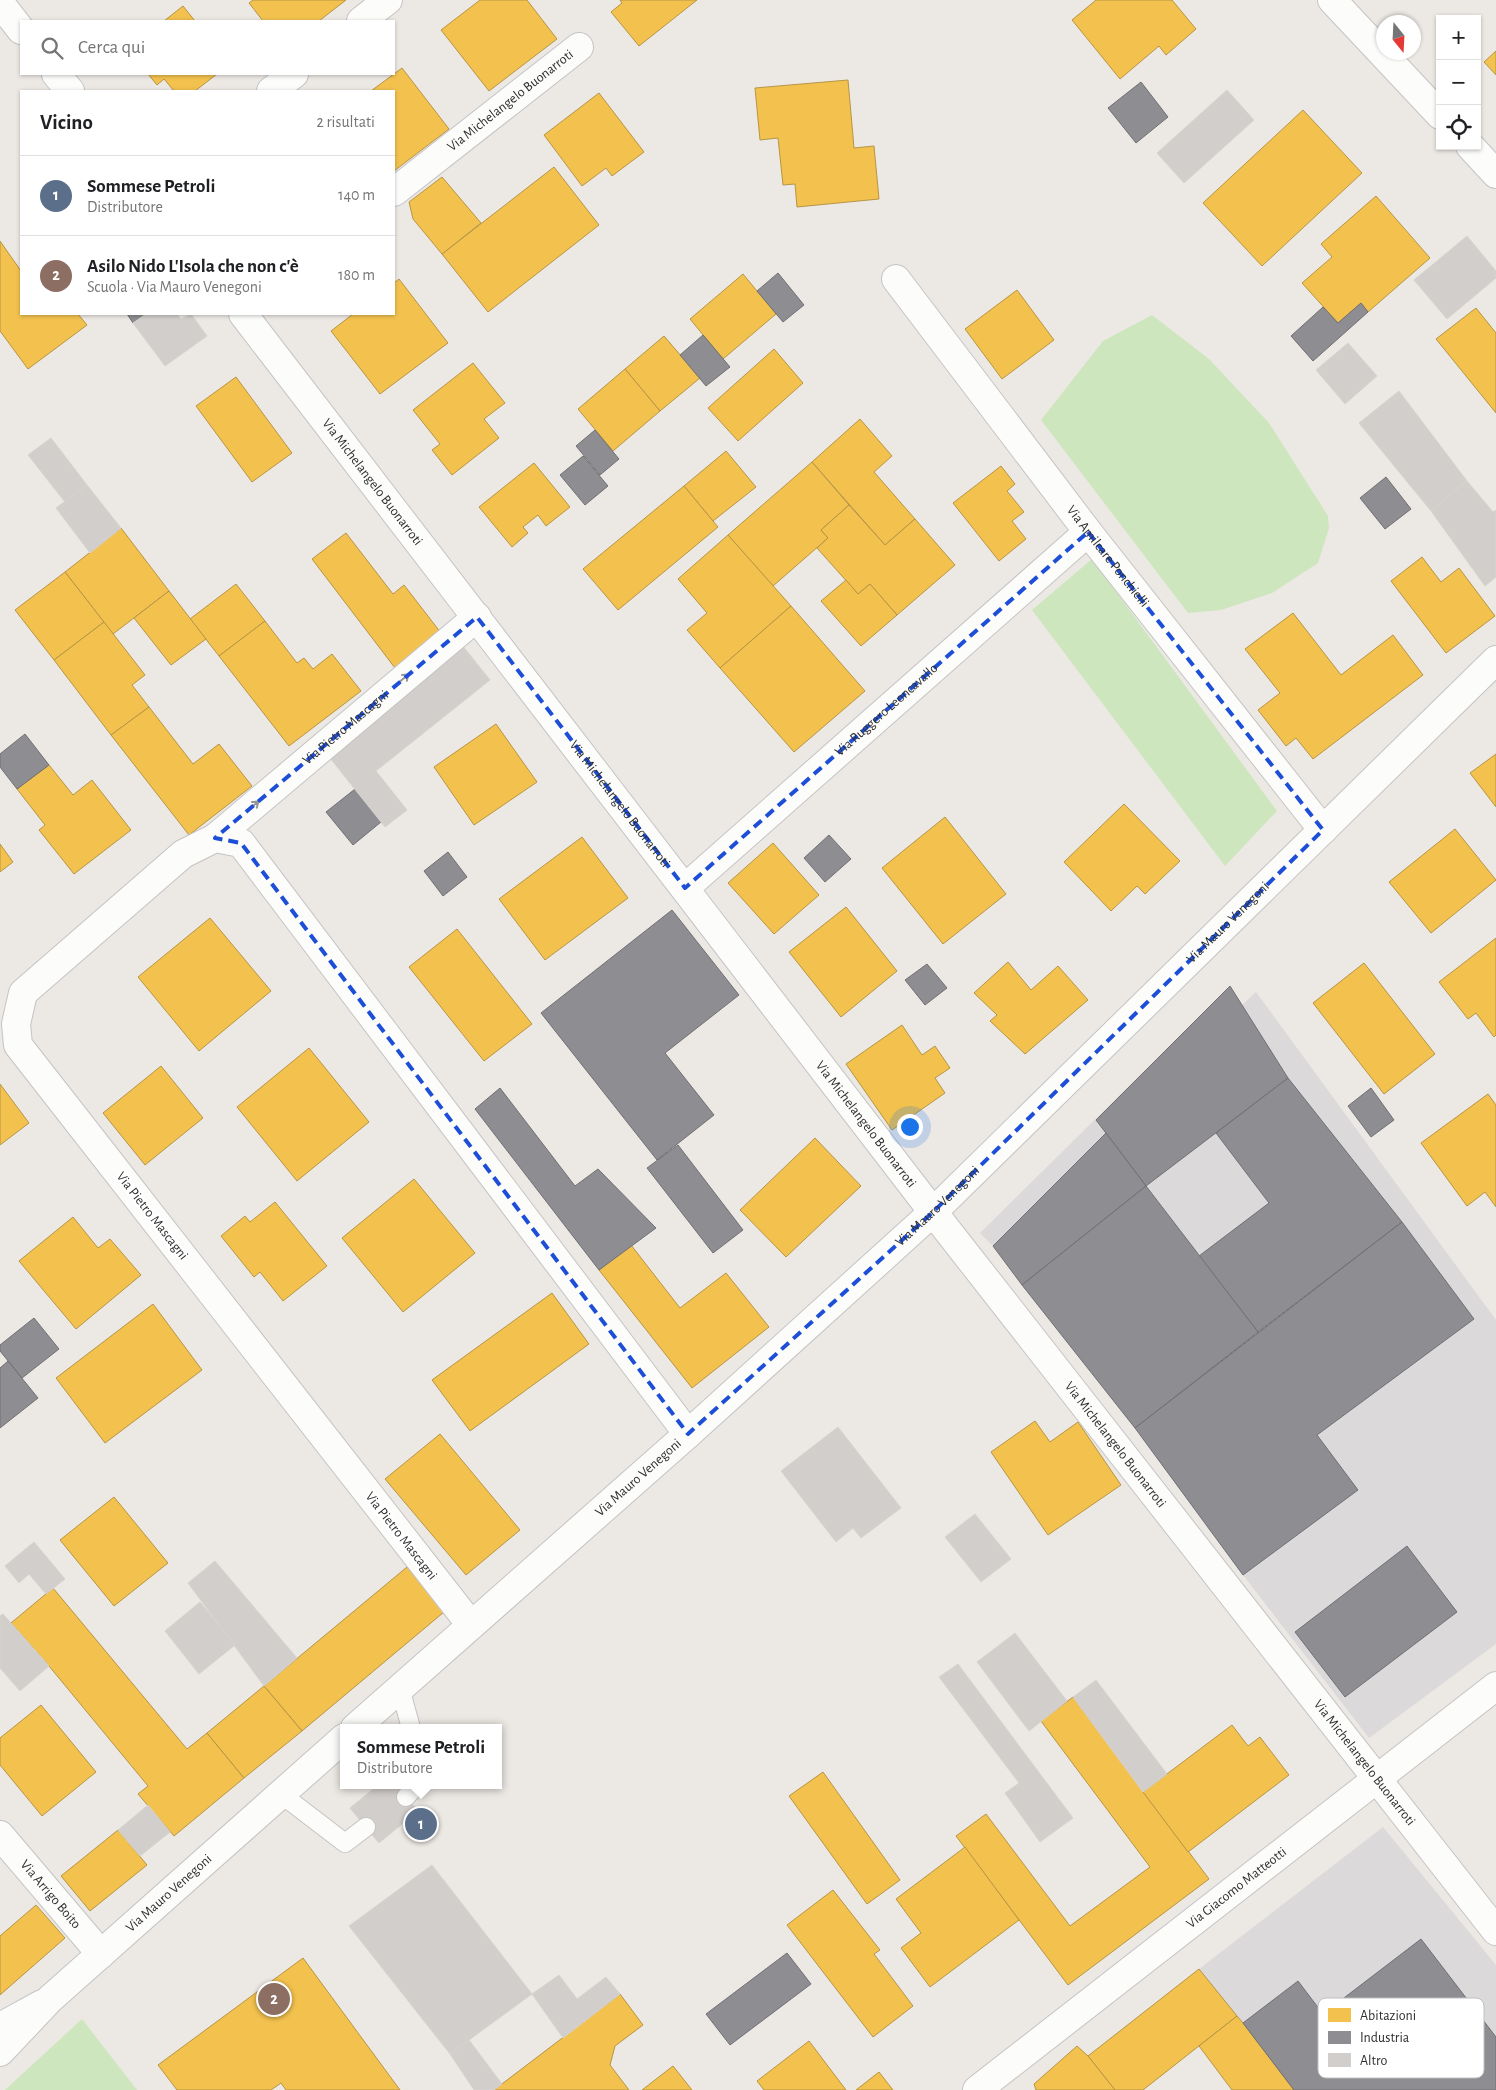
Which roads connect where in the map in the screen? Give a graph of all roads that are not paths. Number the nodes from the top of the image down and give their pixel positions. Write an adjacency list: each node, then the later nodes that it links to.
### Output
1 (388, 0): 4 (street)
2 (1332, 0): 11 (street)
3 (0, 3): 5 (street)
4 (362, 20)
5 (20, 29)
6 (579, 47): 14 (street, Via Michelangelo Buonarroti)
7 (57, 75): 9 (street)
8 (293, 75): 10 (street)
9 (69, 90)
10 (272, 90)
11 (1436, 110)
12 (1474, 150): 13 (street)
13 (1496, 174)
14 (395, 191)
15 (896, 279): 17 (street, Via Amilcare Ponchielli)
16 (244, 315): 18 (street, Via Michelangelo Buonarroti)
17 (1088, 532): 20 (street, Via Amilcare Ponchielli); 22 (street, Via Ruggero Leoncavallo)
18 (477, 617): 21 (street, Via Pietro Mascagni, one-way to 18); 22 (street, Via Michelangelo Buonarroti)
19 (1496, 660): 20 (street, Via Mauro Venegoni)
20 (1323, 830): 23 (street, Via Mauro Venegoni)
21 (215, 838): 24 (street); 25 (street, Via Pietro Mascagni)
22 (685, 888): 23 (street, Via Michelangelo Buonarroti)
23 (933, 1212): 24 (street, Via Mauro Venegoni); 31 (street, Via Michelangelo Buonarroti)
24 (688, 1434): 25 (street, Via Mauro Venegoni)
25 (471, 1625): 27 (street, Via Mauro Venegoni)
26 (1496, 1686): 31 (street, Via Giacomo Matteotti)
27 (400, 1688): 28 (street, Via Mauro Venegoni); 29 (lane)
28 (360, 1724)
29 (409, 1724)
30 (340, 1742): 32 (street, Via Mauro Venegoni)
31 (1377, 1780): 35 (street, Via Michelangelo Buonarroti); 40 (street, Via Giacomo Matteotti)
32 (281, 1794): 33 (lane); 36 (street, Via Mauro Venegoni)
33 (366, 1827)
34 (0, 1835): 36 (street, Via Arrigo Boito)
35 (1496, 1931)
36 (100, 1954): 37 (street, Via Mauro Venegoni)
37 (50, 1999): 38 (street); 39 (street, Via Mauro Venegoni)
38 (0, 2027)
39 (0, 2052)
40 (1002, 2081): 41 (street, Via Giacomo Matteotti)
41 (977, 2090)

